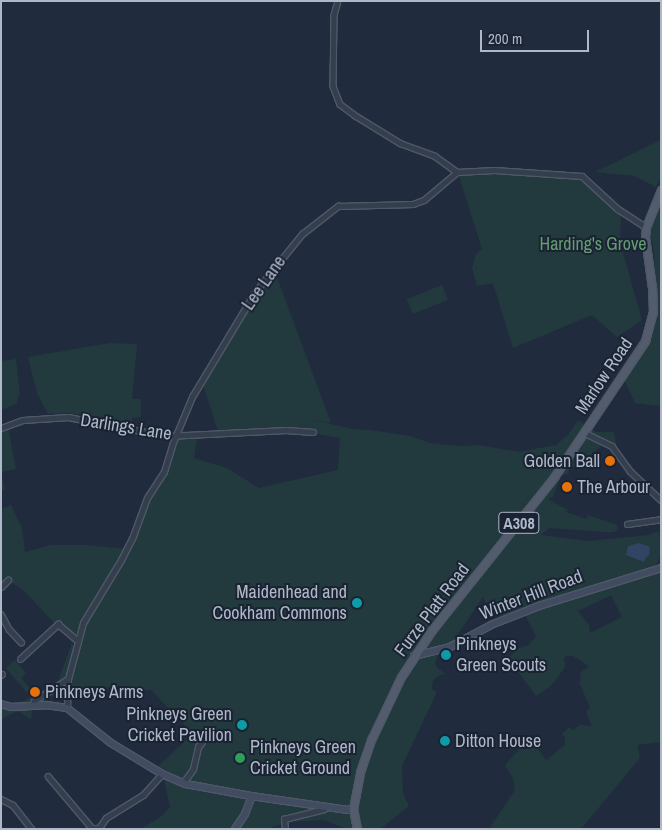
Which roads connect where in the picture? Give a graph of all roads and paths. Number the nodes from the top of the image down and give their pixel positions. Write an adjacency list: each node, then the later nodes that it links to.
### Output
1 (338, 1): 2 (street)
2 (457, 172): 4 (street); 8 (street, Lee Lane)
3 (661, 190): 4 (main road, Marlow Road / A308)
4 (646, 227): 7 (main road, Marlow Road / A308)
5 (1, 428): 9 (street, Darlings Lane)
6 (313, 432): 8 (street, Darlings Lane)
7 (585, 433): 11 (street); 20 (main road, Furze Platt Road / A308)
8 (177, 435): 9 (street, Darlings Lane); 10 (street, Lee Lane)
9 (166, 436): 10 (street)
10 (172, 445): 18 (street, Lee Lane)
11 (661, 500)
12 (661, 519): 13 (street)
13 (627, 524)
14 (661, 568): 20 (street, Winter Hill Road)
15 (8, 580): 16 (street)
16 (1, 587)
17 (1, 614): 19 (street)
18 (77, 640): 21 (street); 22 (street, Lee Lane)
19 (21, 642)
20 (414, 656): 35 (main road, Furze Platt Road / A308)
21 (20, 659)
22 (68, 679): 23 (street); 27 (street, Lee Lane)
23 (41, 696): 25 (street); 26 (street)
24 (1, 704): 25 (street)
25 (32, 705): 26 (street)
26 (46, 705): 27 (street)
27 (67, 708): 29 (street)
28 (202, 742): 31 (street)
29 (162, 774): 30 (street); 31 (street)
30 (48, 776)
31 (183, 783): 32 (street)
32 (252, 796): 34 (street); 37 (street)
33 (1, 799): 36 (street)
34 (325, 806): 35 (street); 38 (street)
35 (353, 809): 39 (main road, Furze Platt Road / A308)
36 (32, 829)
37 (235, 829)
38 (285, 829)
39 (358, 829)

